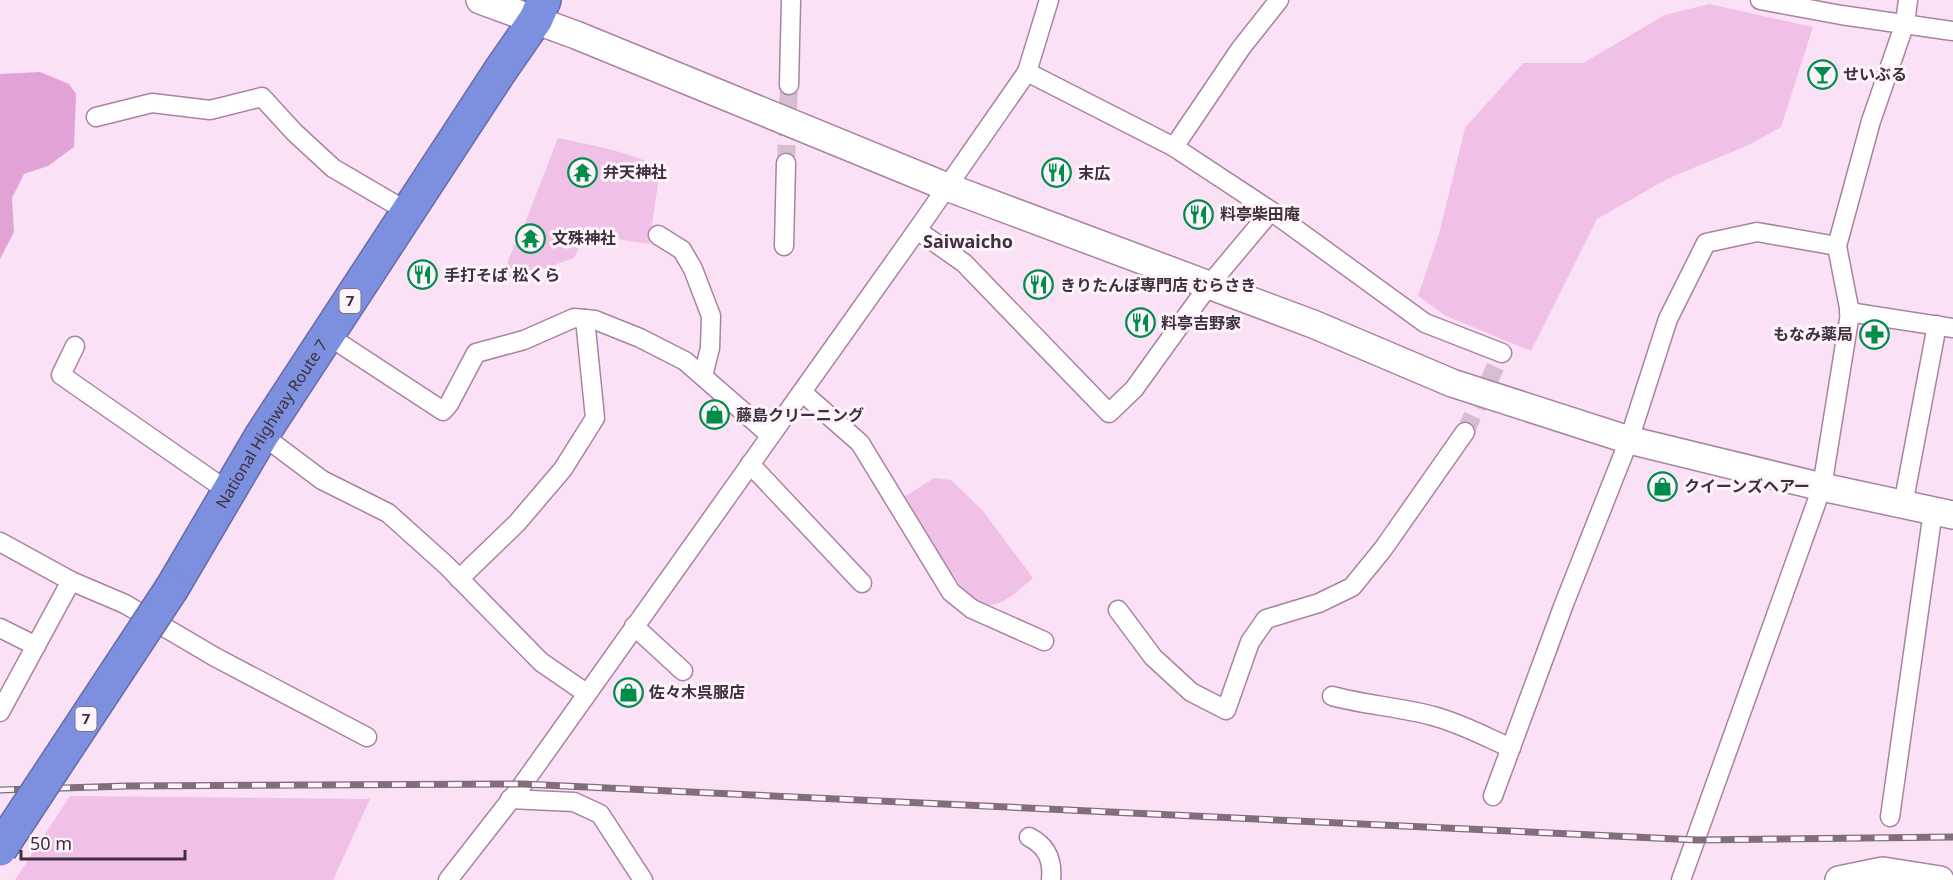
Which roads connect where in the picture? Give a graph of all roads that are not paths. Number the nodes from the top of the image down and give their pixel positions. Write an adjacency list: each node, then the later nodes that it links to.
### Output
1 (480, 0): 7 (street)
2 (791, 0): 11 (street)
3 (1049, 0): 10 (street)
4 (1279, 0): 13 (street)
5 (1760, 0): 8 (street)
6 (1908, 0): 8 (street)
7 (540, 10): 15 (street); 17 (highway, National Highway Route 7 / 7)
8 (1905, 23): 9 (street); 21 (street)
9 (1953, 31)
10 (1027, 72): 13 (street); 15 (street)
11 (789, 85)
12 (96, 117): 17 (street)
13 (1174, 147): 16 (street)
14 (786, 163): 20 (street)
15 (947, 187): 18 (street); 22 (street)
16 (1270, 211): 22 (street); 28 (street)
17 (408, 212): 26 (highway, National Highway Route 7 / 7)
18 (917, 230): 22 (street); 30 (street)
19 (658, 235): 29 (street)
20 (784, 246)
21 (1837, 246): 23 (street); 34 (street)
22 (1209, 285): 34 (street)
23 (1849, 312): 25 (street); 36 (street)
24 (585, 319): 26 (street); 29 (street); 41 (street)
25 (1945, 327): 38 (street)
26 (327, 335): 32 (highway, National Highway Route 7 / 7)
27 (75, 346): 37 (street)
28 (1502, 353)
29 (703, 376): 33 (street)
30 (802, 392): 33 (street); 47 (street)
31 (1466, 432): 44 (street)
32 (262, 435): 37 (highway, National Highway Route 7 / 7); 41 (street)
33 (770, 435): 35 (street)
34 (1629, 440): 36 (street); 54 (street)
35 (750, 464): 43 (street); 45 (street)
36 (1822, 487): 38 (street); 64 (street)
37 (229, 492): 59 (highway, National Highway Route 7 / 7, bridge)
38 (1903, 505): 39 (street)
39 (1943, 513): 57 (street)
40 (0, 542): 42 (street)
41 (459, 579): 50 (street)
42 (71, 580): 48 (street); 53 (street)
43 (862, 583)
44 (1118, 610)
45 (634, 626): 49 (street); 50 (street)
46 (0, 628): 48 (street)
47 (1044, 641)
48 (36, 646): 52 (street)
49 (683, 671)
50 (586, 693): 56 (street)
51 (1332, 696): 54 (street)
52 (0, 712)
53 (367, 737)
54 (1511, 748): 55 (street)
55 (1493, 796)
56 (510, 799): 61 (street); 62 (street)
57 (1890, 817)
58 (1029, 837): 63 (street)
59 (0, 849)
60 (1882, 876): 65 (street); 66 (street)
61 (448, 880)
62 (643, 880)
63 (1051, 880)
64 (1681, 880)
65 (1839, 880)
66 (1940, 880)

